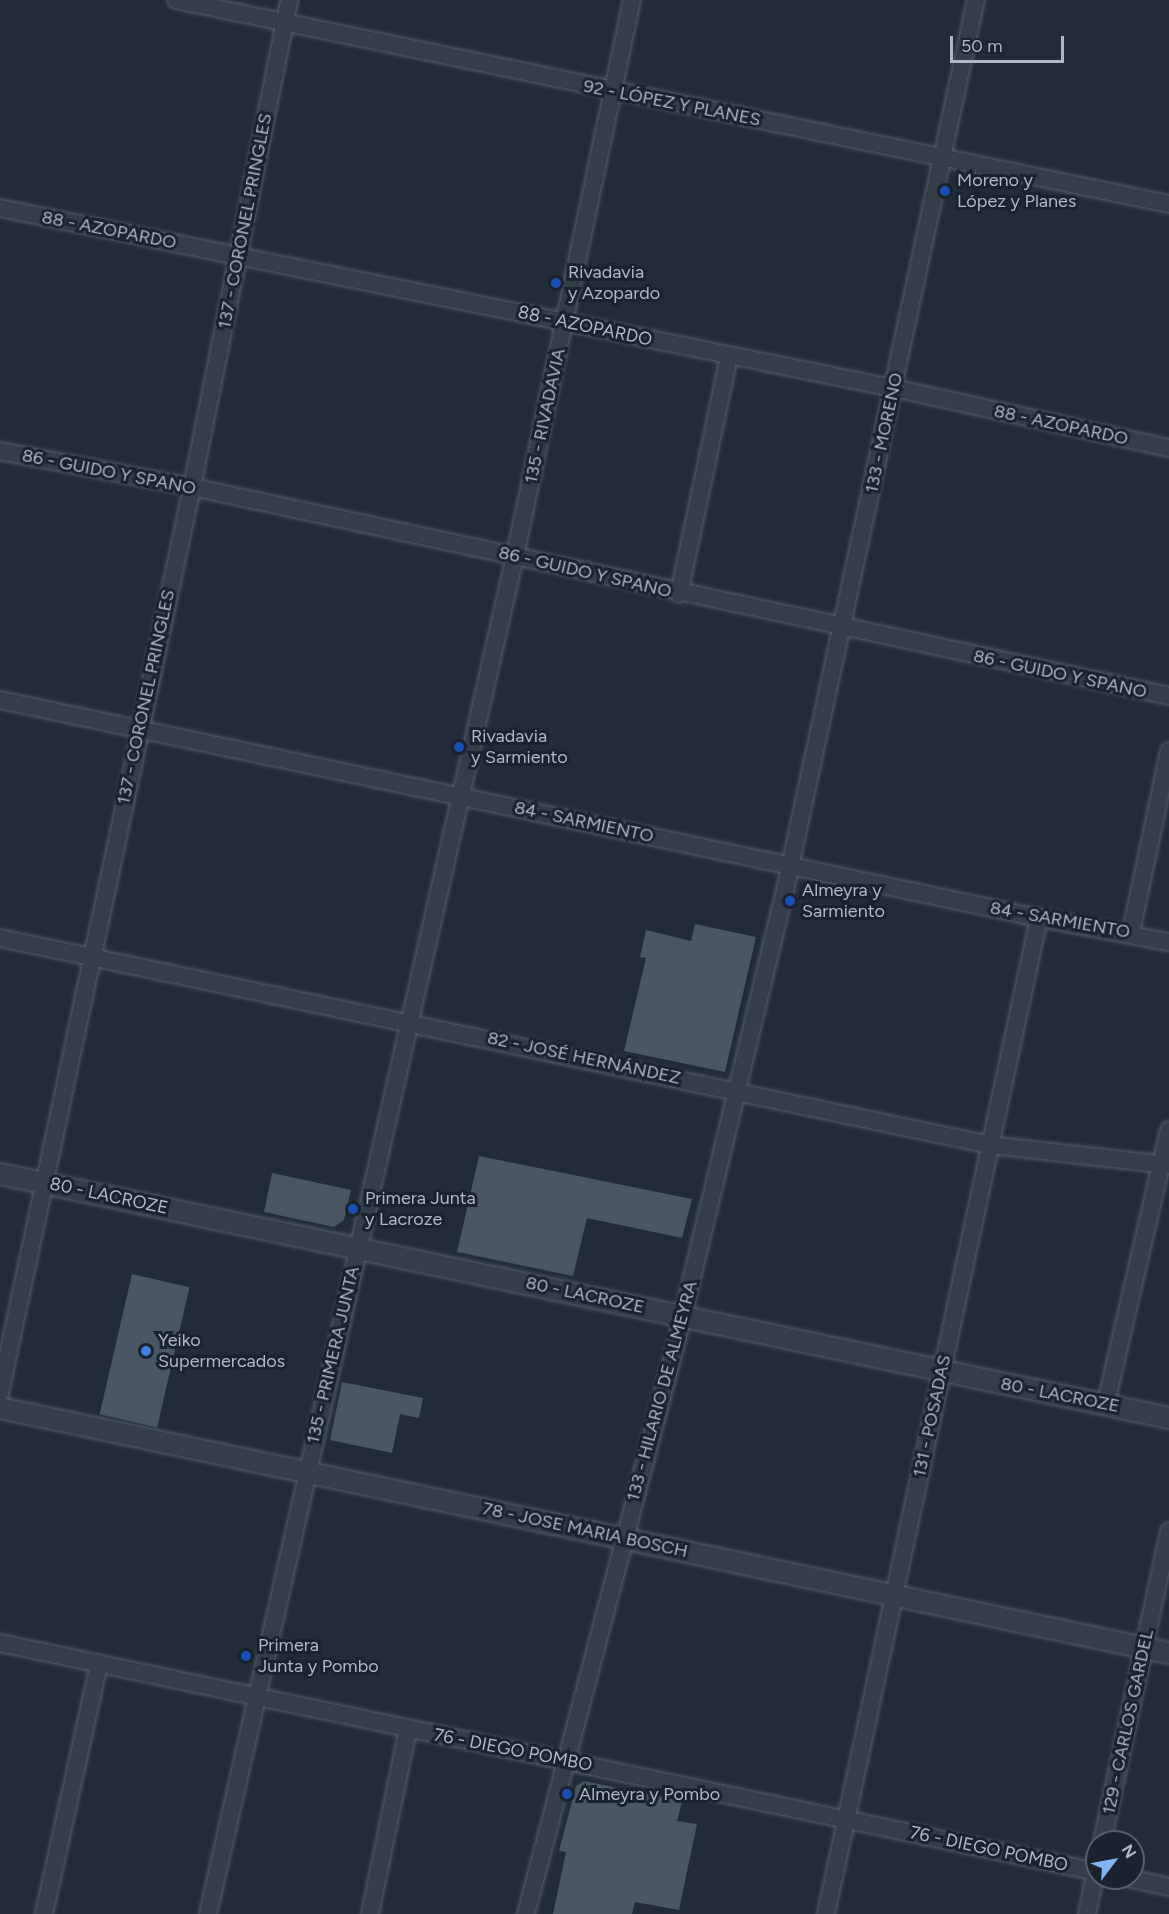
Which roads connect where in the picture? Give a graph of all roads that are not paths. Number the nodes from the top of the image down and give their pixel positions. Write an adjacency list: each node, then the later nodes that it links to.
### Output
1 (176, 0): 5 (street, 92 - LÓPEZ Y PLANES)
2 (289, 0): 5 (street, 137 - CORONEL PRINGLES)
3 (632, 0): 6 (street, 135 - RIVADAVIA)
4 (976, 0): 7 (street, 133 - MORENO)
5 (285, 23): 6 (street, 92 - LÓPEZ Y PLANES); 10 (street, 137 - CORONEL PRINGLES)
6 (613, 92): 7 (street, 92 - LÓPEZ Y PLANES); 11 (street, 135 - RIVADAVIA)
7 (940, 156): 8 (street, 92 - LÓPEZ Y PLANES); 13 (street, 133 - MORENO)
8 (1169, 204)
9 (0, 208): 10 (street, 88 - AZOPARDO)
10 (238, 257): 11 (street, 88 - AZOPARDO); 16 (street, 137 - CORONEL PRINGLES)
11 (565, 321): 12 (street, 88 - AZOPARDO); 17 (street, 135 - RIVADAVIA)
12 (729, 356): 13 (street, 88 - AZOPARDO); 18 (street)
13 (893, 388): 14 (street, 88 - AZOPARDO); 19 (street, 133 - MORENO)
14 (1169, 448)
15 (0, 451): 16 (street, 86 - GUIDO Y SPANO)
16 (192, 487): 17 (street, 86 - GUIDO Y SPANO); 22 (street, 137 - CORONEL PRINGLES)
17 (515, 556): 18 (street, 86 - GUIDO Y SPANO); 24 (street, 135 - RIVADAVIA)
18 (679, 594): 19 (street, 86 - GUIDO Y SPANO)
19 (843, 629): 20 (street, 86 - GUIDO Y SPANO); 25 (street, 133 - MORENO)
20 (1169, 696)
21 (0, 700): 22 (street, 84 - SARMIENTO)
22 (140, 727): 24 (street, 84 - SARMIENTO); 30 (street, 137 - CORONEL PRINGLES)
23 (1169, 751): 27 (street)
24 (459, 796): 25 (street, 84 - SARMIENTO); 31 (street, 135 - PRIMERA JUNTA)
25 (791, 866): 26 (street, 84 - SARMIENTO); 32 (street, 133 - HILARIO DE ALMEYRA)
26 (1039, 918): 27 (street, 84 - SARMIENTO); 34 (street, 131 - POSADAS)
27 (1131, 932): 29 (street, 84 - SARMIENTO)
28 (0, 938): 30 (street, 82 - JOSÉ HERNÁNDEZ)
29 (1169, 942)
30 (90, 958): 31 (street, 82 - JOSÉ HERNÁNDEZ); 37 (street, 137 - CORONEL PRINGLES)
31 (408, 1021): 32 (street, 82 - JOSÉ HERNÁNDEZ); 38 (street, 135 - PRIMERA JUNTA)
32 (737, 1091): 34 (street, 82 - JOSÉ HERNÁNDEZ); 39 (street, 133 - HILARIO DE ALMEYRA)
33 (1169, 1130): 35 (street)
34 (990, 1145): 35 (street, 82 - JOSÉ HERNÁNDEZ); 40 (street, 131 - POSADAS)
35 (1166, 1165): 42 (street)
36 (0, 1174): 37 (street, 80 - LACROZE)
37 (44, 1183): 38 (street, 80 - LACROZE); 41 (street, 137 - CORONEL PRINGLES)
38 (358, 1247): 39 (street, 80 - LACROZE); 45 (street, 135 - PRIMERA JUNTA)
39 (682, 1316): 40 (street, 80 - LACROZE); 47 (street, 133 - HILARIO DE ALMEYRA)
40 (941, 1371): 42 (street, 80 - LACROZE); 48 (street, 131 - POSADAS)
41 (0, 1393)
42 (1106, 1403): 44 (street, 80 - LACROZE)
43 (0, 1408): 45 (street, 78 - JOSE MARIA BOSCH)
44 (1169, 1418)
45 (306, 1472): 47 (street, 78 - JOSE MARIA BOSCH); 53 (street, 135 - PRIMERA JUNTA)
46 (1169, 1531): 50 (street, 129 - CARLOS GARDEL)
47 (624, 1538): 48 (street, 78 - JOSE MARIA BOSCH); 55 (street, 133 - HILARIO DE ALMEYRA)
48 (894, 1595): 50 (street, 78 - JOSE MARIA BOSCH); 56 (street, 131 - POSADAS)
49 (0, 1642): 52 (street, 76 - DIEGO POMBO)
50 (1144, 1648): 51 (street, 78 - JOSE MARIA BOSCH); 57 (street, 129 - CARLOS GARDEL)
51 (1169, 1653)
52 (99, 1663): 53 (street, 76 - DIEGO POMBO); 62 (street)
53 (257, 1697): 54 (street, 76 - DIEGO POMBO); 63 (street, 135 - PRIMERA JUNTA)
54 (408, 1729): 55 (street, 76 - DIEGO POMBO); 64 (street)
55 (566, 1761): 56 (street, 76 - DIEGO POMBO); 65 (street, 133 - HILARIO DE ALMEYRA)
56 (847, 1819): 58 (street, 76 - DIEGO POMBO); 66 (street, 131 - POSADAS)
57 (1105, 1830)
58 (1085, 1867)
59 (1145, 1882): 60 (street)
60 (1169, 1887)
61 (1092, 1890): 67 (street)
62 (44, 1914)
63 (208, 1914)
64 (370, 1914)
65 (526, 1914)
66 (826, 1914)
67 (1087, 1914)

